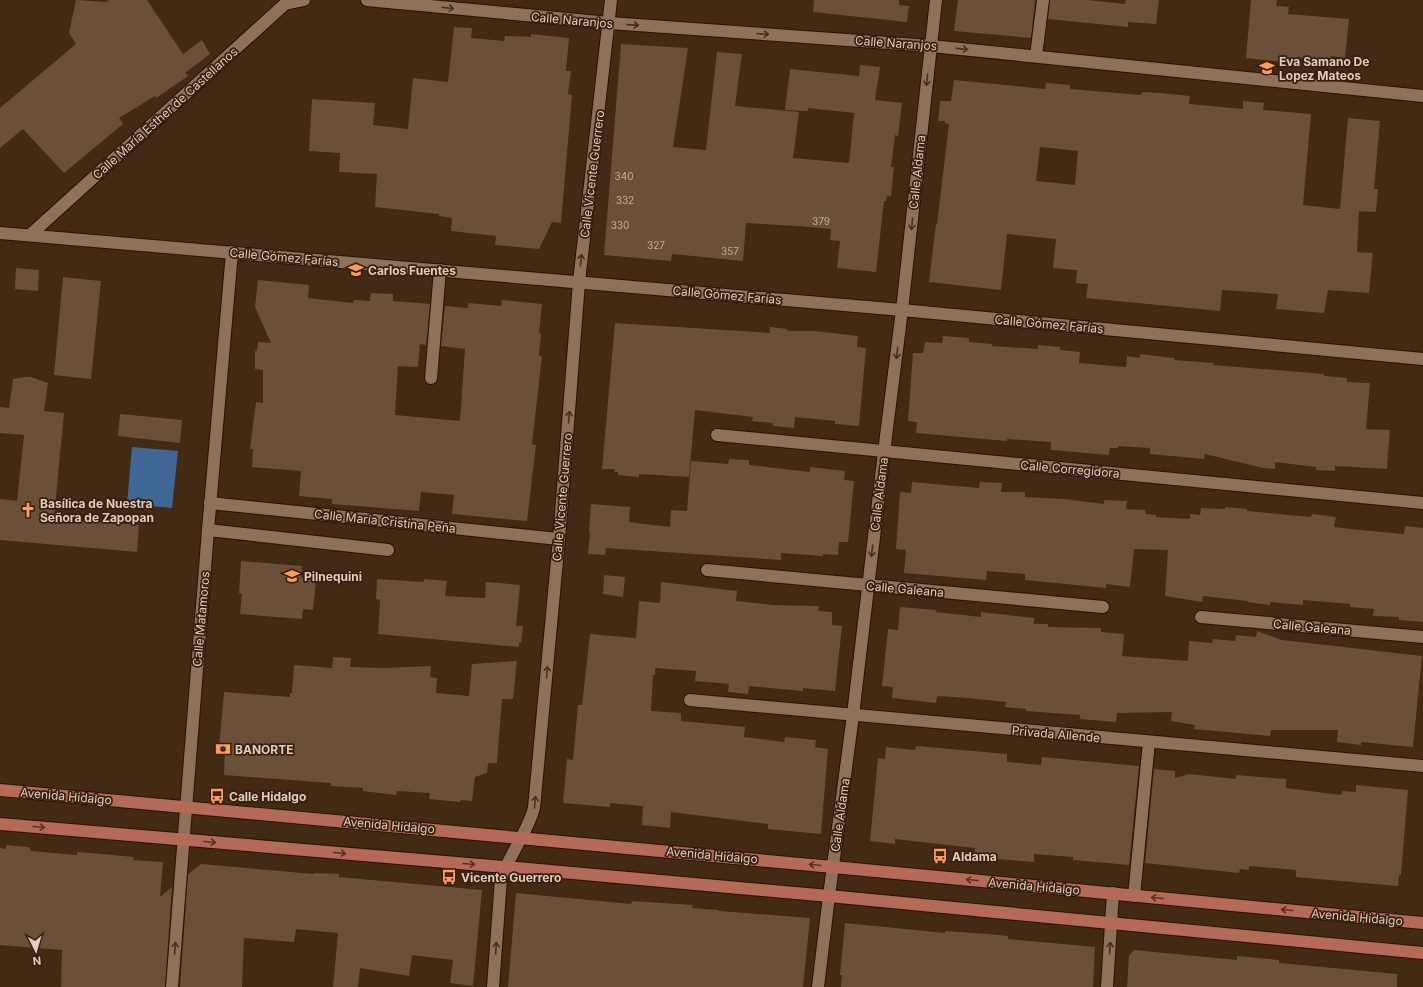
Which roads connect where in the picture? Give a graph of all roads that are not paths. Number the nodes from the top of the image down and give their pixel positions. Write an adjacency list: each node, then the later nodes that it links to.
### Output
1 (304, 0): 11 (street, Calle María Esther de Castellanos)
2 (368, 0): 6 (street, Calle Naranjos, one-way to 6)
3 (611, 0): 6 (street, Calle Vicente Guerrero)
4 (936, 0): 7 (street, Calle Aldama)
5 (1042, 0): 8 (street)
6 (609, 24): 7 (street, Calle Naranjos, one-way to 7); 14 (street, Calle Vicente Guerrero, one-way to 6)
7 (931, 46): 8 (street, Calle Naranjos, one-way to 8); 15 (street, Calle Aldama, one-way to 15)
8 (1036, 56): 9 (street, Calle Naranjos)
9 (1423, 96)
10 (0, 232): 11 (street, Calle Gómez Farías)
11 (30, 235): 12 (street, Calle Gómez Farías)
12 (232, 252): 13 (street, Calle Gómez Farías); 20 (street, Calle Matamoros)
13 (440, 270): 14 (street, Calle Gómez Farías); 17 (street)
14 (579, 282): 15 (street, Calle Gómez Farías); 23 (street, Calle Vicente Guerrero, one-way to 14)
15 (902, 310): 16 (street, Calle Gómez Farías); 19 (street, Calle Aldama, one-way to 19)
16 (1423, 359)
17 (432, 378)
18 (717, 435): 19 (street, Calle Corregidora)
19 (884, 452): 21 (street, Calle Corregidora); 26 (street, Calle Aldama, one-way to 26)
20 (210, 503): 22 (street, Calle Matamoros); 23 (street, Calle María Cristina Peña)
21 (1423, 503)
22 (208, 530): 24 (street); 35 (street, Calle Matamoros)
23 (559, 539): 37 (street, Calle Vicente Guerrero, one-way to 23)
24 (388, 550)
25 (707, 570): 26 (street, Calle Galeana)
26 (868, 585): 27 (street, Calle Galeana); 31 (street, Calle Aldama)
27 (1103, 607)
28 (1201, 617): 29 (street, Calle Galeana)
29 (1423, 638)
30 (690, 700): 31 (street, Privada Allende)
31 (853, 715): 32 (street, Privada Allende); 40 (street, Calle Aldama)
32 (1149, 742): 33 (street, Privada Allende); 43 (street)
33 (1423, 766)
34 (0, 790): 35 (main road, Avenida Hidalgo)
35 (186, 806): 37 (main road, Avenida Hidalgo); 38 (street, Calle Matamoros)
36 (0, 824): 38 (main road, one-way to 38)
37 (521, 838): 39 (street, Calle Vicente Guerrero); 40 (main road, Avenida Hidalgo, one-way to 37)
38 (182, 840): 39 (main road, one-way to 39); 47 (street, Calle Matamoros, one-way to 38)
39 (505, 867): 42 (main road); 48 (street, Calle Vicente Guerrero, one-way to 39)
40 (833, 867): 41 (main road, Avenida Hidalgo, one-way to 40); 42 (street, Calle Aldama)
41 (1113, 894): 43 (main road, Avenida Hidalgo); 44 (street)
42 (829, 896): 44 (main road); 49 (street, Calle Aldama)
43 (1134, 896): 45 (main road, Avenida Hidalgo, one-way to 43)
44 (1111, 923): 46 (main road); 50 (street, one-way to 44)
45 (1423, 923)
46 (1423, 953)
47 (172, 987)
48 (493, 987)
49 (818, 987)
50 (1107, 987)

